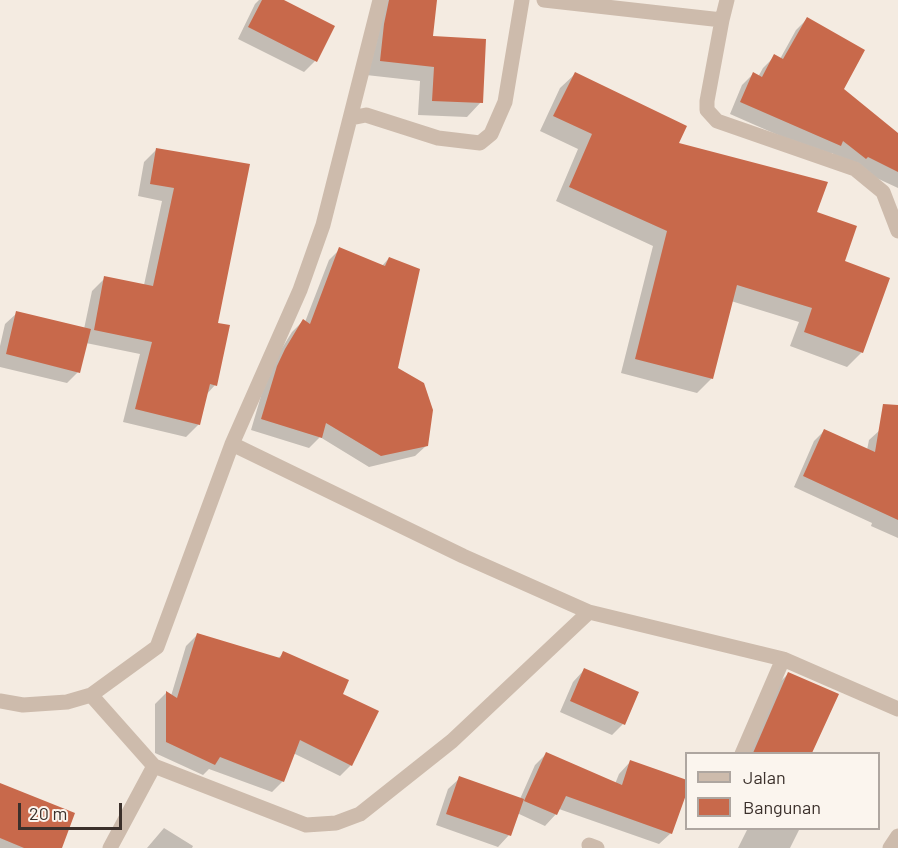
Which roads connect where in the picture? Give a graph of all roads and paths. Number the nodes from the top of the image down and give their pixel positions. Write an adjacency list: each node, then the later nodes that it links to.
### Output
1 (380, 0): 6 (street)
2 (522, 0): 6 (street)
3 (544, 0): 5 (street)
4 (727, 0): 5 (street)
5 (722, 20): 7 (street)
6 (351, 118): 8 (street)
7 (898, 231)
8 (232, 444): 9 (street); 11 (street)
9 (589, 612): 10 (street); 15 (street)
10 (783, 659): 13 (street); 14 (street)
11 (90, 695): 12 (street); 15 (street)
12 (0, 701)
13 (898, 710)
14 (741, 752)
15 (154, 766): 17 (street)
16 (898, 836): 18 (street)
17 (110, 848)
18 (890, 848)

